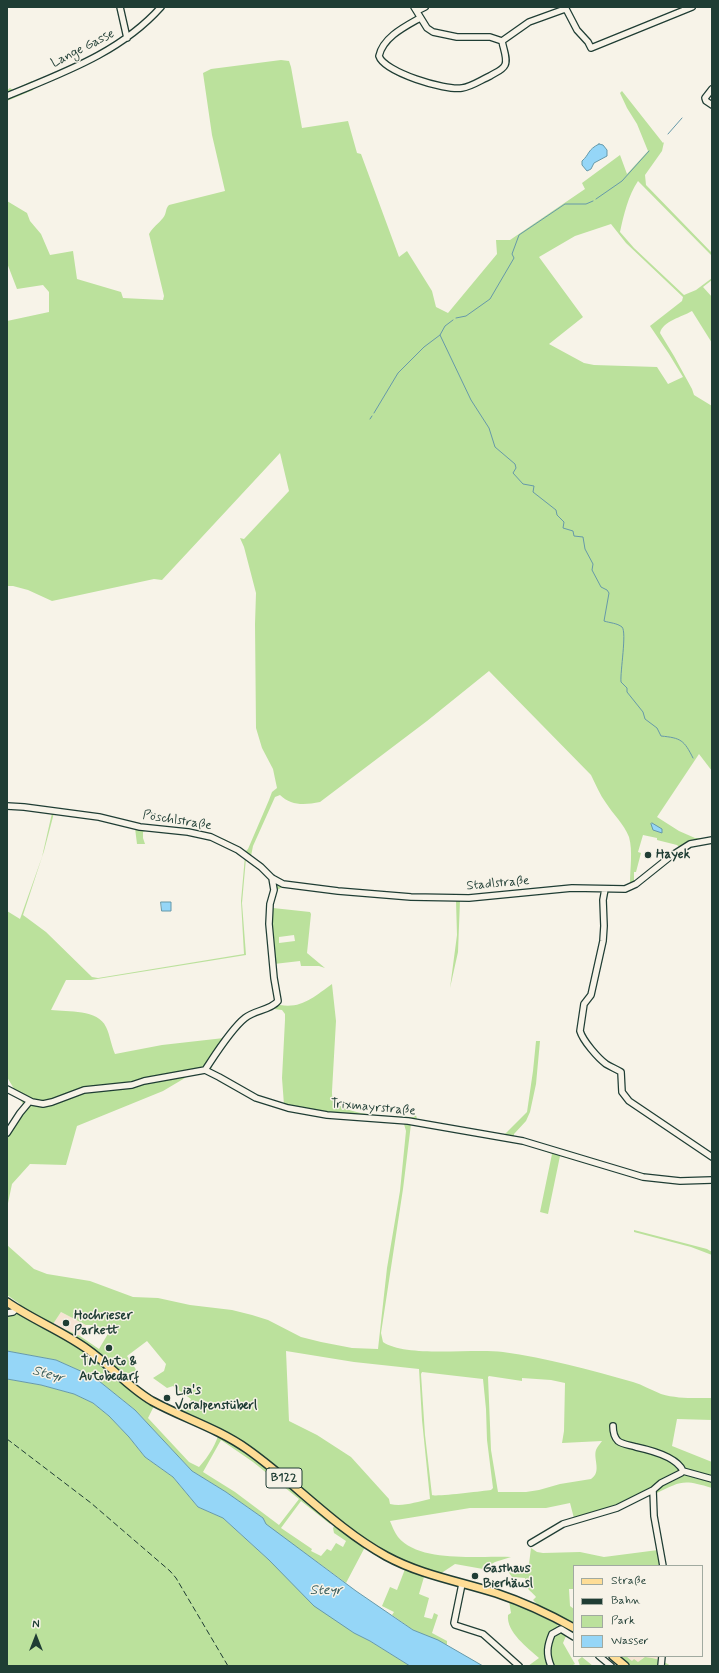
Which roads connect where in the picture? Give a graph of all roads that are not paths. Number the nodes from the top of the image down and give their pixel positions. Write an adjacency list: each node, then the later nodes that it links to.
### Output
1 (120, 7): 8 (street)
2 (161, 7): 8 (street, Lange Gasse)
3 (425, 7): 6 (street)
4 (692, 7): 5 (street)
5 (565, 8): 9 (street)
6 (415, 9): 7 (street)
7 (420, 18): 9 (street); 9 (street)
8 (127, 38): 11 (street, Lange Gasse)
9 (502, 41)
10 (712, 88): 12 (street)
11 (7, 96)
12 (712, 105)
13 (7, 806): 15 (street, Pöschlstraße)
14 (712, 840): 17 (street, Stadlstraße)
15 (272, 878): 16 (street, Stadlstraße); 18 (street)
16 (284, 884): 17 (street, Stadlstraße); 18 (street)
17 (604, 889): 23 (street)
18 (274, 890): 19 (street)
19 (205, 1070): 21 (street); 24 (street, Trixmayrstraße)
20 (7, 1089): 21 (street)
21 (30, 1101): 22 (street)
22 (7, 1132)
23 (712, 1157)
24 (712, 1180)
25 (7, 1302): 26 (main road, B122)
26 (16, 1309): 27 (street); 34 (main road, B122)
27 (7, 1313)
28 (613, 1426): 29 (street)
29 (683, 1471): 30 (street); 31 (street)
30 (712, 1479)
31 (653, 1490): 32 (street); 33 (street)
32 (531, 1542)
33 (663, 1565)
34 (462, 1584): 35 (main road, B122); 39 (street)
35 (573, 1627)
36 (573, 1636): 40 (street)
37 (600, 1657): 41 (street)
38 (614, 1657): 42 (main road)
39 (519, 1666)
40 (551, 1666)
41 (611, 1666)
42 (625, 1666)

